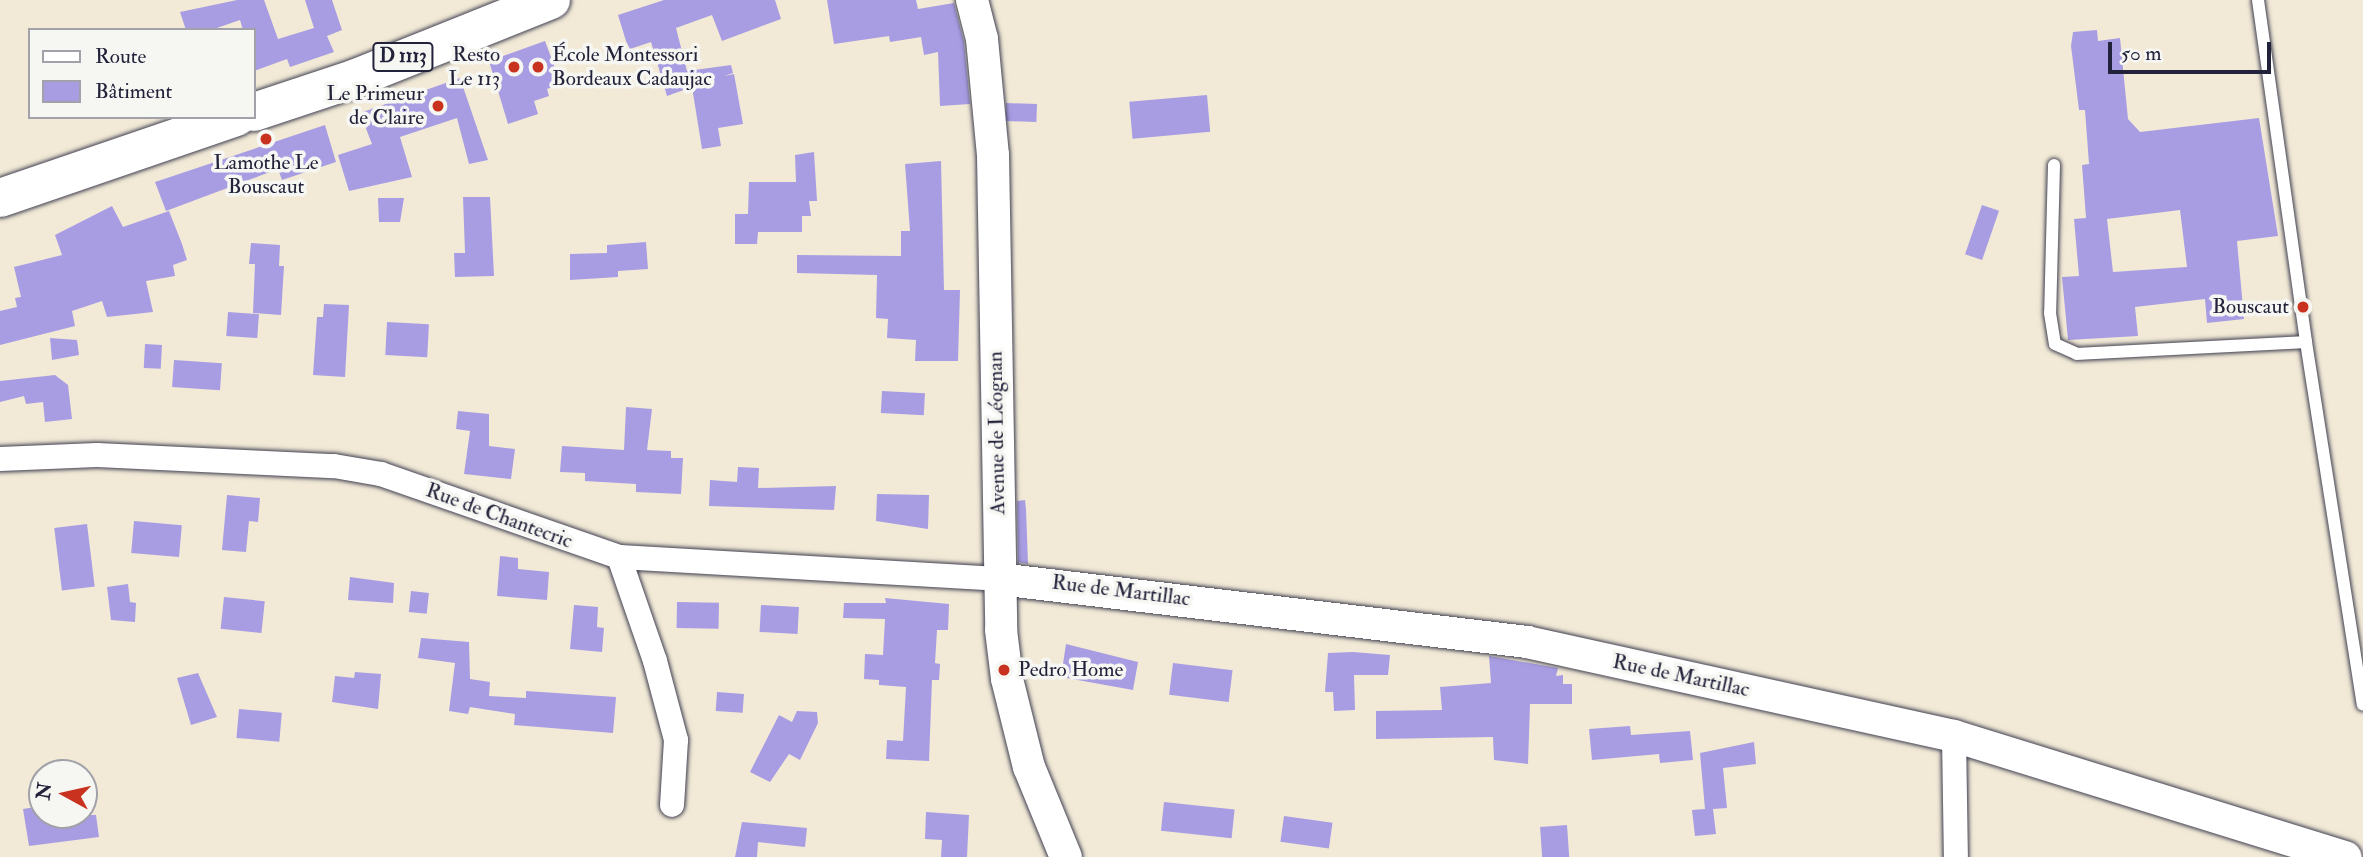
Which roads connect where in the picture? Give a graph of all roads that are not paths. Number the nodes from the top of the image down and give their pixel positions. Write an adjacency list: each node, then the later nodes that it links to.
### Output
1 (551, 0): 4 (main road, D 1113)
2 (972, 0): 11 (street, Avenue de Léognan)
3 (2259, 0): 8 (lane)
4 (256, 110)
5 (231, 119): 7 (main road)
6 (2054, 165): 8 (lane)
7 (0, 198)
8 (2306, 342): 12 (lane)
9 (0, 459): 10 (street, Rue de Chantecric)
10 (619, 557): 11 (street, Rue de Chantecric); 14 (street)
11 (999, 579): 13 (street, Rue de Martillac); 15 (street, Avenue de Léognan)
12 (2363, 705)
13 (1954, 736): 16 (street); 17 (street, Rue de Martillac)
14 (672, 804)
15 (1066, 857)
16 (1956, 857)
17 (2346, 857)

